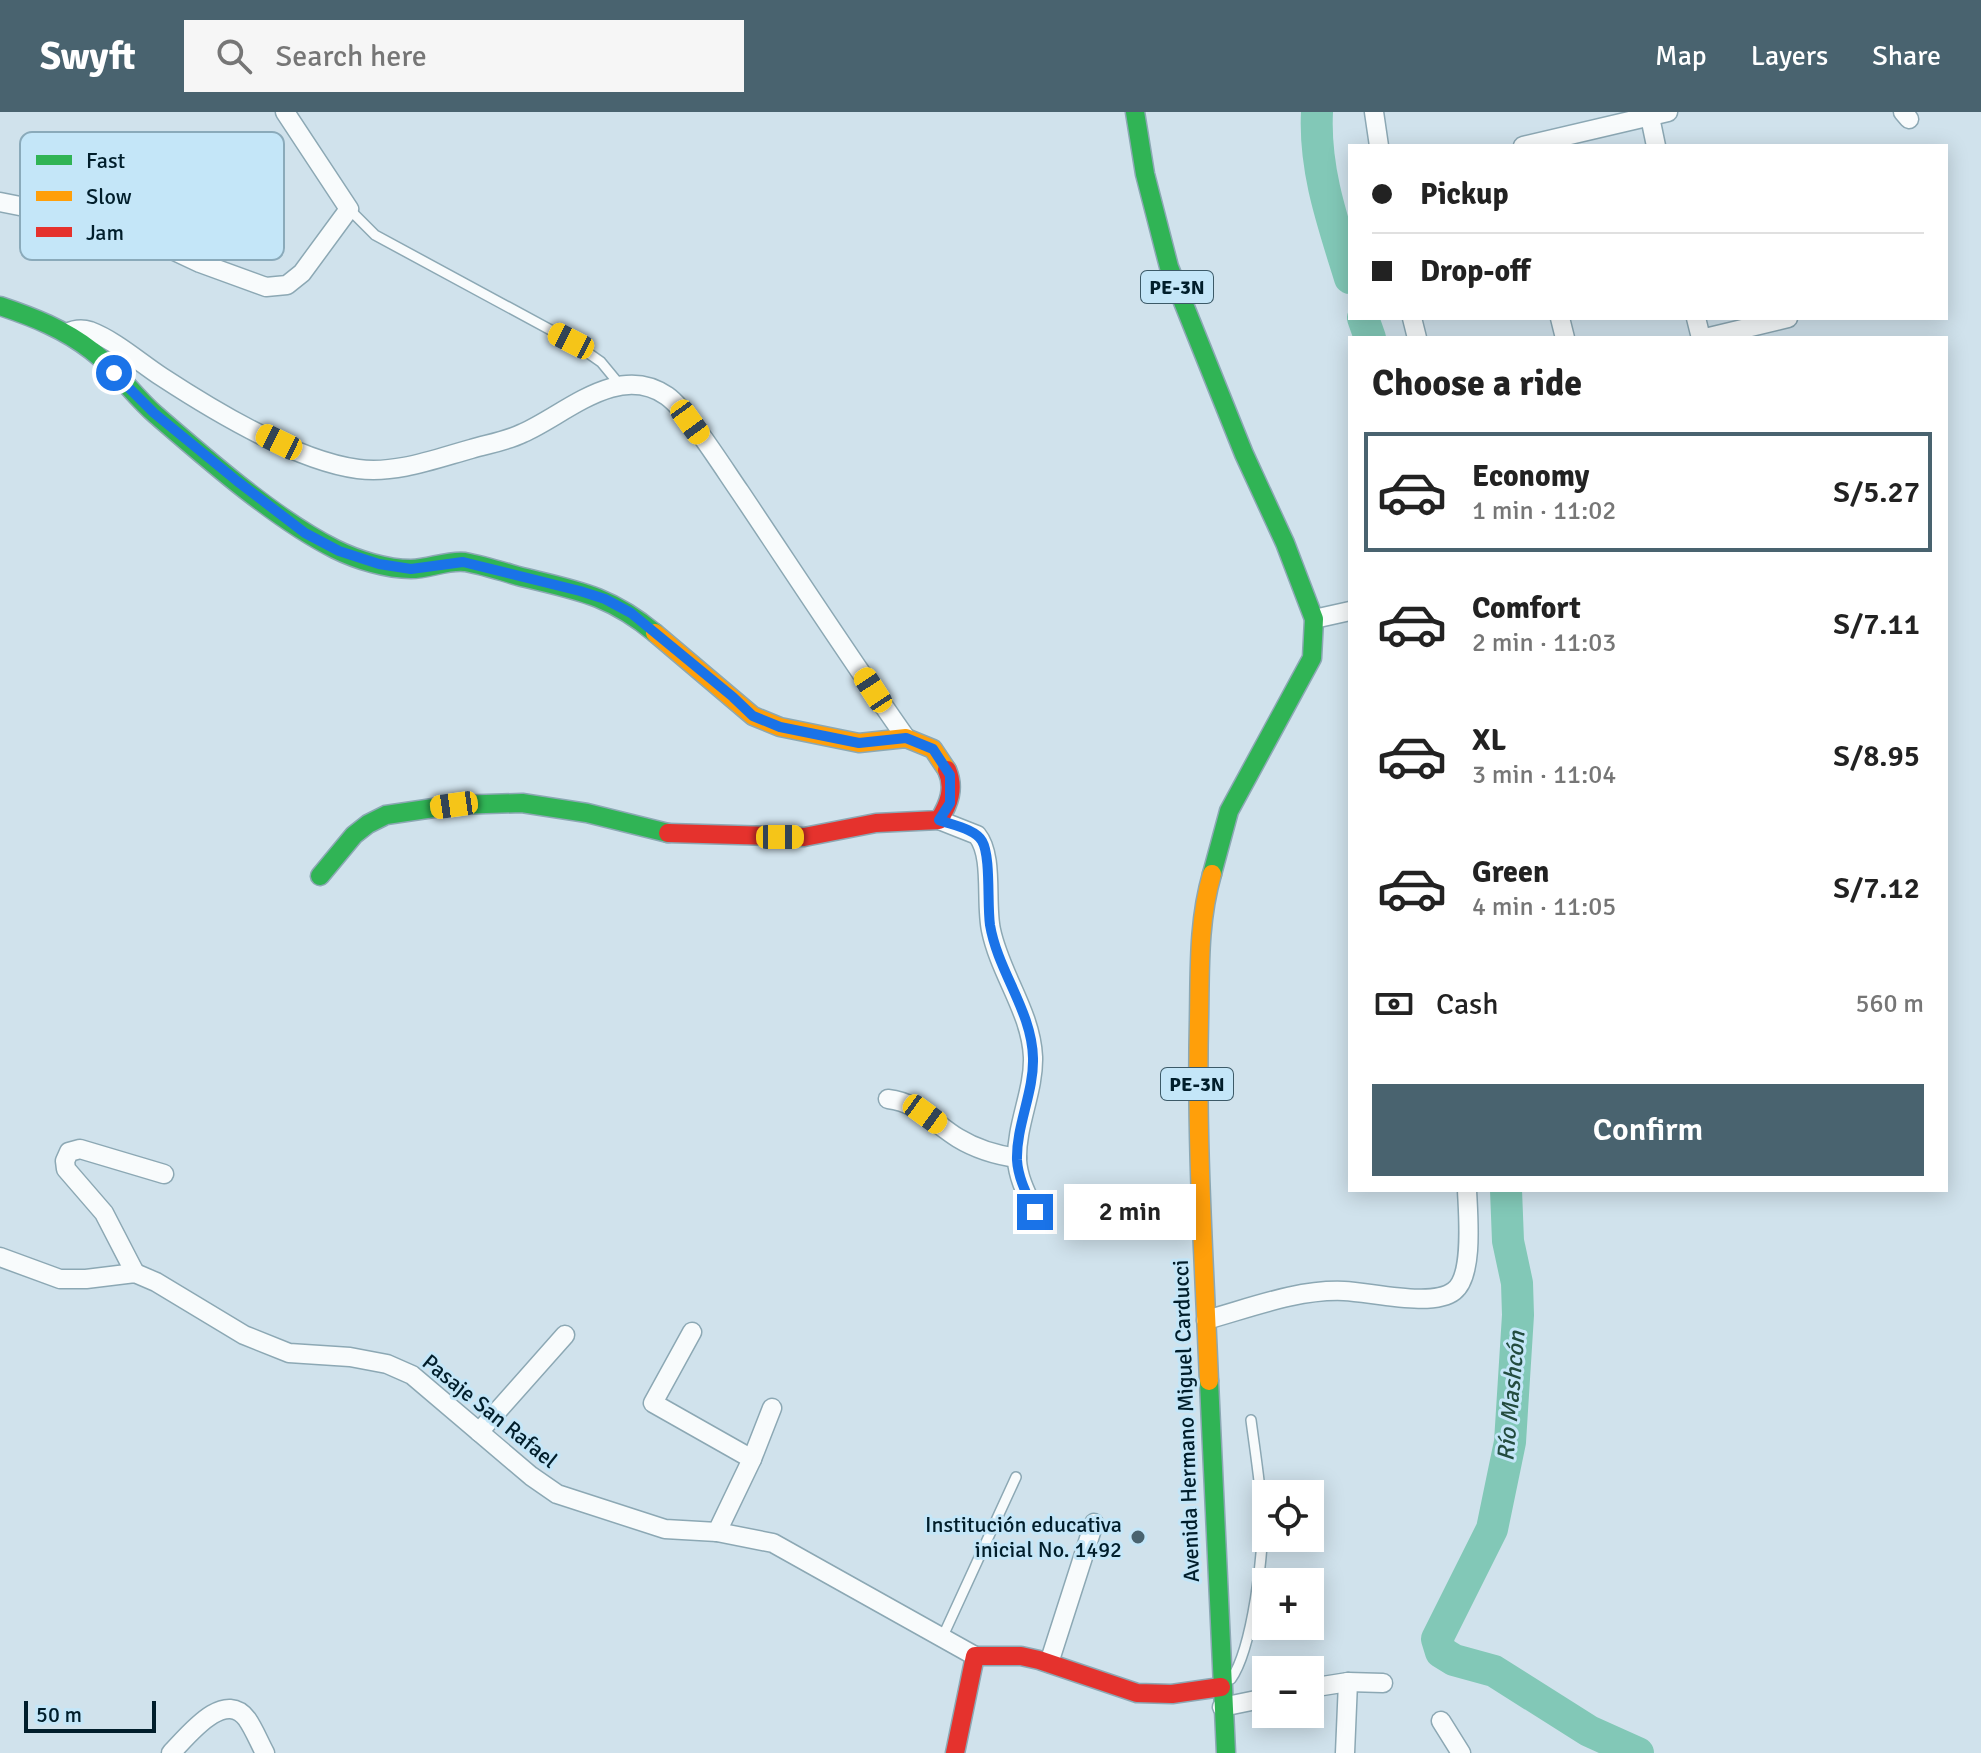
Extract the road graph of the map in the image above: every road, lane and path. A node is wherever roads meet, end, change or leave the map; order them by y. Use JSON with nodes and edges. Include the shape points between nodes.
{"nodes":[{"id":1,"x":285,"y":112,"type":"edge"},
{"id":2,"x":1135,"y":112,"type":"edge"},
{"id":3,"x":1374,"y":112,"type":"edge"},
{"id":4,"x":1668,"y":112,"type":"edge"},
{"id":5,"x":1650,"y":117,"type":"junction"},
{"id":6,"x":1379,"y":144,"type":"edge"},
{"id":7,"x":1533,"y":144,"type":"edge"},
{"id":8,"x":1656,"y":144,"type":"edge"},
{"id":9,"x":0,"y":202,"type":"edge"},
{"id":10,"x":20,"y":206,"type":"edge"},
{"id":11,"x":349,"y":209,"type":"junction"},
{"id":12,"x":194,"y":260,"type":"edge"},
{"id":13,"x":0,"y":306,"type":"edge"},
{"id":14,"x":1780,"y":320,"type":"edge"},
{"id":15,"x":67,"y":333,"type":"junction"},
{"id":16,"x":1712,"y":336,"type":"edge"},
{"id":17,"x":620,"y":385,"type":"junction"},
{"id":18,"x":1348,"y":611,"type":"edge"},
{"id":19,"x":1314,"y":619,"type":"junction"},
{"id":20,"x":906,"y":738,"type":"junction"},
{"id":21,"x":939,"y":820,"type":"junction"},
{"id":22,"x":320,"y":876,"type":"dead end"},
{"id":23,"x":888,"y":1099,"type":"dead end"},
{"id":24,"x":1017,"y":1158,"type":"junction"},
{"id":25,"x":164,"y":1174,"type":"dead end"},
{"id":26,"x":1467,"y":1192,"type":"edge"},
{"id":27,"x":1035,"y":1212,"type":"dead end"},
{"id":28,"x":0,"y":1257,"type":"edge"},
{"id":29,"x":135,"y":1273,"type":"junction"},
{"id":30,"x":1206,"y":1320,"type":"junction"},
{"id":31,"x":692,"y":1332,"type":"dead end"},
{"id":32,"x":565,"y":1335,"type":"dead end"},
{"id":33,"x":772,"y":1408,"type":"dead end"},
{"id":34,"x":1251,"y":1420,"type":"dead end"},
{"id":35,"x":479,"y":1432,"type":"junction"},
{"id":36,"x":752,"y":1459,"type":"junction"},
{"id":37,"x":1016,"y":1477,"type":"dead end"},
{"id":38,"x":1094,"y":1523,"type":"dead end"},
{"id":39,"x":717,"y":1532,"type":"junction"},
{"id":40,"x":943,"y":1636,"type":"junction"},
{"id":41,"x":975,"y":1656,"type":"junction"},
{"id":42,"x":1049,"y":1663,"type":"junction"},
{"id":43,"x":1348,"y":1682,"type":"junction"},
{"id":44,"x":1383,"y":1683,"type":"dead end"},
{"id":45,"x":1324,"y":1686,"type":"edge"},
{"id":46,"x":1221,"y":1687,"type":"junction"},
{"id":47,"x":1252,"y":1701,"type":"edge"},
{"id":48,"x":1222,"y":1707,"type":"junction"},
{"id":49,"x":1441,"y":1721,"type":"dead end"},
{"id":50,"x":171,"y":1753,"type":"edge"},
{"id":51,"x":265,"y":1753,"type":"edge"},
{"id":52,"x":955,"y":1753,"type":"edge"},
{"id":53,"x":1226,"y":1753,"type":"edge"},
{"id":54,"x":1345,"y":1753,"type":"edge"},
{"id":55,"x":1461,"y":1753,"type":"edge"}],
"edges":[{"from":1,"to":11,"type":"street"},
{"from":2,"to":19,"type":"main road","name":"Avenida Hermano Miguel Carducci","number":"PE-3N","via":[[1169,267]]},
{"from":3,"to":6,"type":"street"},
{"from":4,"to":5,"type":"street"},
{"from":5,"to":7,"type":"street"},
{"from":5,"to":8,"type":"street"},
{"from":9,"to":10,"type":"street"},
{"from":11,"to":12,"type":"street","via":[[302,273],[287,285],[266,287]]},
{"from":11,"to":17,"type":"lane","via":[[375,235],[571,341],[601,362]]},
{"from":13,"to":15,"type":"main road"},
{"from":14,"to":16,"type":"street"},
{"from":15,"to":17,"type":"street","via":[[79,329],[102,337],[264,435],[313,457],[361,469],[440,459],[523,434]]},
{"from":15,"to":20,"type":"main road","via":[[237,481],[305,533],[339,551],[411,569],[463,562],[605,599],[631,613],[753,716],[859,743]]},
{"from":17,"to":20,"type":"street","via":[[655,389],[675,402]]},
{"from":18,"to":19,"type":"street"},
{"from":19,"to":30,"type":"main road","name":"Avenida Hermano Miguel Carducci","number":"PE-3N","via":[[1312,658],[1229,811],[1205,898],[1197,1095]]},
{"from":20,"to":21,"type":"main road","via":[[933,749],[950,775],[950,803]]},
{"from":21,"to":22,"type":"main road","via":[[876,823],[804,837],[674,835],[522,803],[454,805],[386,815],[368,824]]},
{"from":21,"to":24,"type":"street","via":[[983,842],[994,942],[1024,1014],[1032,1071]]},
{"from":23,"to":24,"type":"street","via":[[910,1103],[983,1150]]},
{"from":24,"to":27,"type":"street"},
{"from":25,"to":29,"type":"street","via":[[80,1149],[69,1152],[65,1161],[104,1213]]},
{"from":26,"to":30,"type":"street","via":[[1464,1279],[1453,1292],[1432,1299],[1314,1291]]},
{"from":28,"to":29,"type":"street","via":[[60,1279]]},
{"from":29,"to":35,"type":"street","name":"Pasaje San Rafael","via":[[244,1335],[289,1353],[350,1357],[412,1375]]},
{"from":30,"to":46,"type":"main road","name":"Avenida Hermano Miguel Carducci","number":"PE-3N"},
{"from":31,"to":36,"type":"street","via":[[653,1403]]},
{"from":32,"to":35,"type":"street"},
{"from":33,"to":36,"type":"street"},
{"from":34,"to":46,"type":"lane","via":[[1263,1515],[1259,1562],[1239,1668]]},
{"from":35,"to":39,"type":"street","name":"Pasaje San Rafael","via":[[557,1494],[665,1529]]},
{"from":36,"to":39,"type":"street"},
{"from":37,"to":40,"type":"lane"},
{"from":38,"to":42,"type":"street"},
{"from":39,"to":40,"type":"street","name":"Pasaje San Rafael","via":[[773,1543]]},
{"from":40,"to":41,"type":"street","name":"Pasaje San Rafael"},
{"from":41,"to":42,"type":"main road","via":[[1021,1656]]},
{"from":41,"to":52,"type":"main road"},
{"from":42,"to":46,"type":"main road","via":[[1137,1693]]},
{"from":43,"to":44,"type":"street"},
{"from":43,"to":45,"type":"street"},
{"from":43,"to":54,"type":"street"},
{"from":46,"to":48,"type":"main road","name":"Avenida Hermano Miguel Carducci","number":"PE-3N"},
{"from":47,"to":48,"type":"street"},
{"from":48,"to":53,"type":"main road","name":"Avenida Hermano Miguel Carducci","number":"PE-3N"},
{"from":49,"to":55,"type":"street"},
{"from":50,"to":51,"type":"street","via":[[209,1715],[224,1710],[246,1717]]}]}
